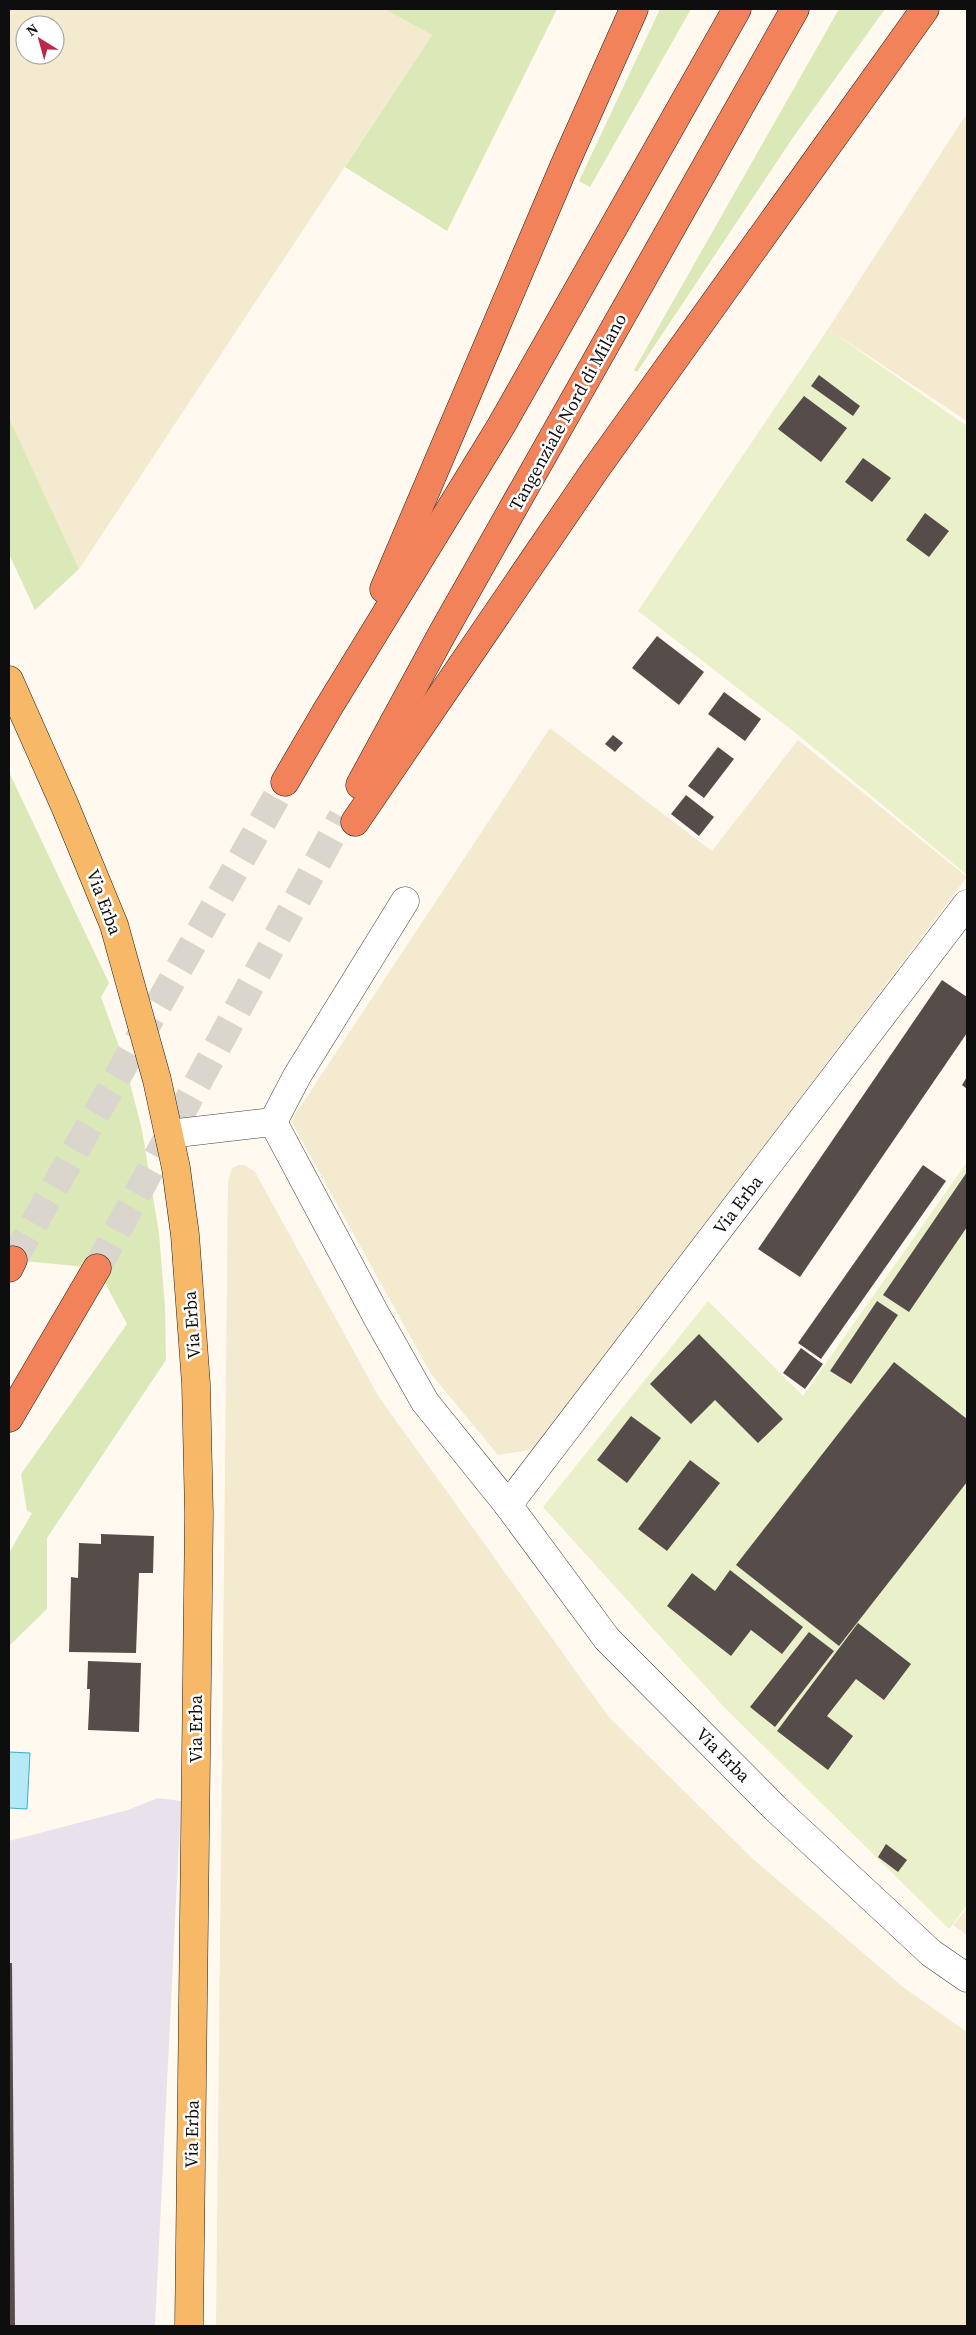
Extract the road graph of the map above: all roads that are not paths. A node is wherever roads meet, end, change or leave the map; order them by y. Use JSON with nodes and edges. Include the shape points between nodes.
{"nodes":[{"id":1,"x":634,"y":9,"type":"edge"},
{"id":2,"x":737,"y":9,"type":"edge"},
{"id":3,"x":795,"y":9,"type":"edge"},
{"id":4,"x":925,"y":9,"type":"edge"},
{"id":5,"x":9,"y":680,"type":"edge"},
{"id":6,"x":327,"y":710,"type":"junction"},
{"id":7,"x":285,"y":782,"type":"tunnel mouth"},
{"id":8,"x":405,"y":901,"type":"dead end"},
{"id":9,"x":967,"y":904,"type":"edge"},
{"id":10,"x":273,"y":1122,"type":"junction"},
{"id":11,"x":169,"y":1134,"type":"junction"},
{"id":12,"x":97,"y":1268,"type":"tunnel mouth"},
{"id":13,"x":9,"y":1418,"type":"edge"},
{"id":14,"x":508,"y":1505,"type":"junction"},
{"id":15,"x":967,"y":1978,"type":"edge"},
{"id":16,"x":189,"y":2326,"type":"edge"}],
"edges":[{"from":1,"to":6,"type":"highway","via":[[565,164],[407,540]]},
{"from":2,"to":6,"type":"highway","via":[[501,426]]},
{"from":3,"to":4,"type":"highway","name":"Tangenziale Nord di Milano","via":[[348,819]]},
{"from":5,"to":11,"type":"main road","name":"Via Erba","via":[[114,925],[148,1042]]},
{"from":6,"to":7,"type":"highway"},
{"from":8,"to":10,"type":"lane","via":[[297,1076]]},
{"from":9,"to":14,"type":"lane","name":"Via Erba"},
{"from":10,"to":11,"type":"lane"},
{"from":10,"to":14,"type":"lane","name":"Via Erba","via":[[425,1402]]},
{"from":11,"to":16,"type":"main road","name":"Via Erba","via":[[188,1260],[198,1458]]},
{"from":12,"to":13,"type":"highway"},
{"from":14,"to":15,"type":"lane","name":"Via Erba","via":[[607,1639],[775,1808],[931,1953]]}]}
